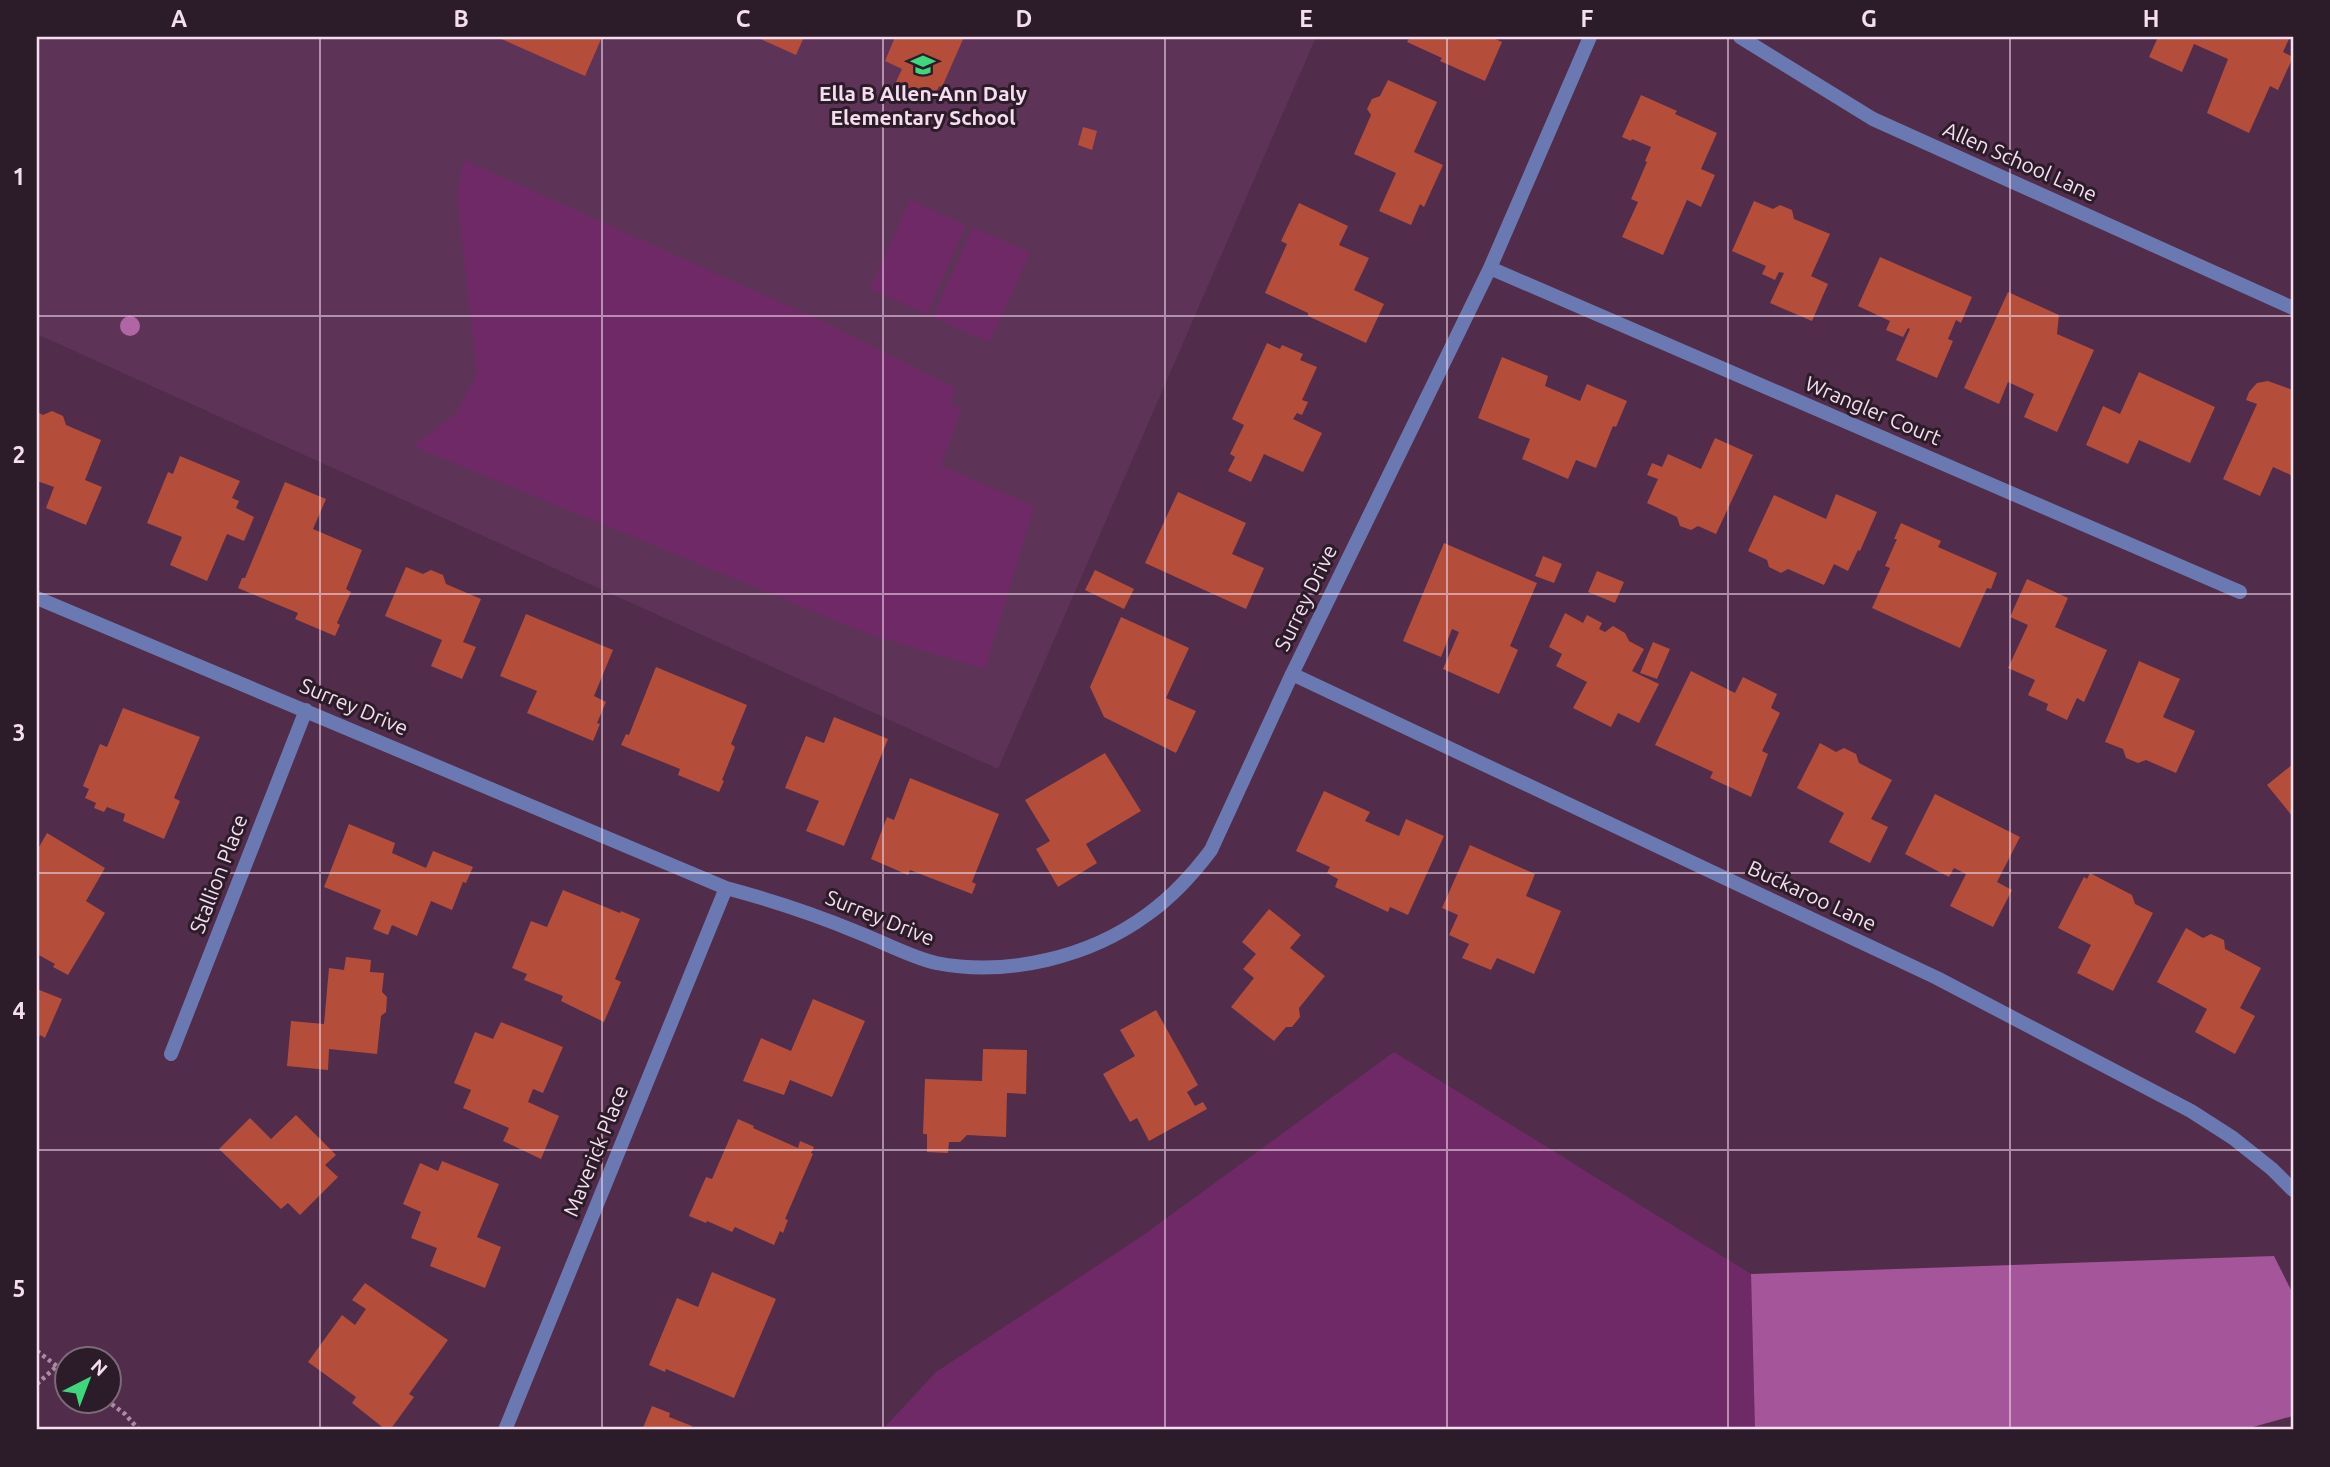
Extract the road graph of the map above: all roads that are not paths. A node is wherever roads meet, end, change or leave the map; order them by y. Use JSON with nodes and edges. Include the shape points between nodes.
{"nodes":[{"id":1,"x":1590,"y":37,"type":"edge"},
{"id":2,"x":1740,"y":37,"type":"edge"},
{"id":3,"x":1490,"y":268,"type":"junction"},
{"id":4,"x":2293,"y":308,"type":"edge"},
{"id":5,"x":2240,"y":592,"type":"dead end"},
{"id":6,"x":37,"y":598,"type":"edge"},
{"id":7,"x":1292,"y":674,"type":"junction"},
{"id":8,"x":306,"y":710,"type":"junction"},
{"id":9,"x":726,"y":888,"type":"junction"},
{"id":10,"x":171,"y":1054,"type":"dead end"},
{"id":11,"x":2293,"y":1190,"type":"edge"},
{"id":12,"x":505,"y":1430,"type":"edge"}],
"edges":[{"from":1,"to":3,"type":"street","name":"Surrey Drive"},
{"from":2,"to":4,"type":"street","name":"Allen School Lane","via":[[1872,120]]},
{"from":3,"to":5,"type":"street","name":"Wrangler Court"},
{"from":3,"to":7,"type":"street","name":"Surrey Drive"},
{"from":6,"to":8,"type":"street","name":"Surrey Drive"},
{"from":7,"to":9,"type":"street","name":"Surrey Drive","via":[[1211,850],[1171,896],[1093,945],[1031,963],[967,967],[934,962],[791,906]]},
{"from":7,"to":11,"type":"street","name":"Buckaroo Lane","via":[[1961,990],[2191,1111],[2272,1168]]},
{"from":8,"to":9,"type":"street","name":"Surrey Drive"},
{"from":8,"to":10,"type":"street","name":"Stallion Place"},
{"from":9,"to":12,"type":"street","name":"Maverick Place"}]}
